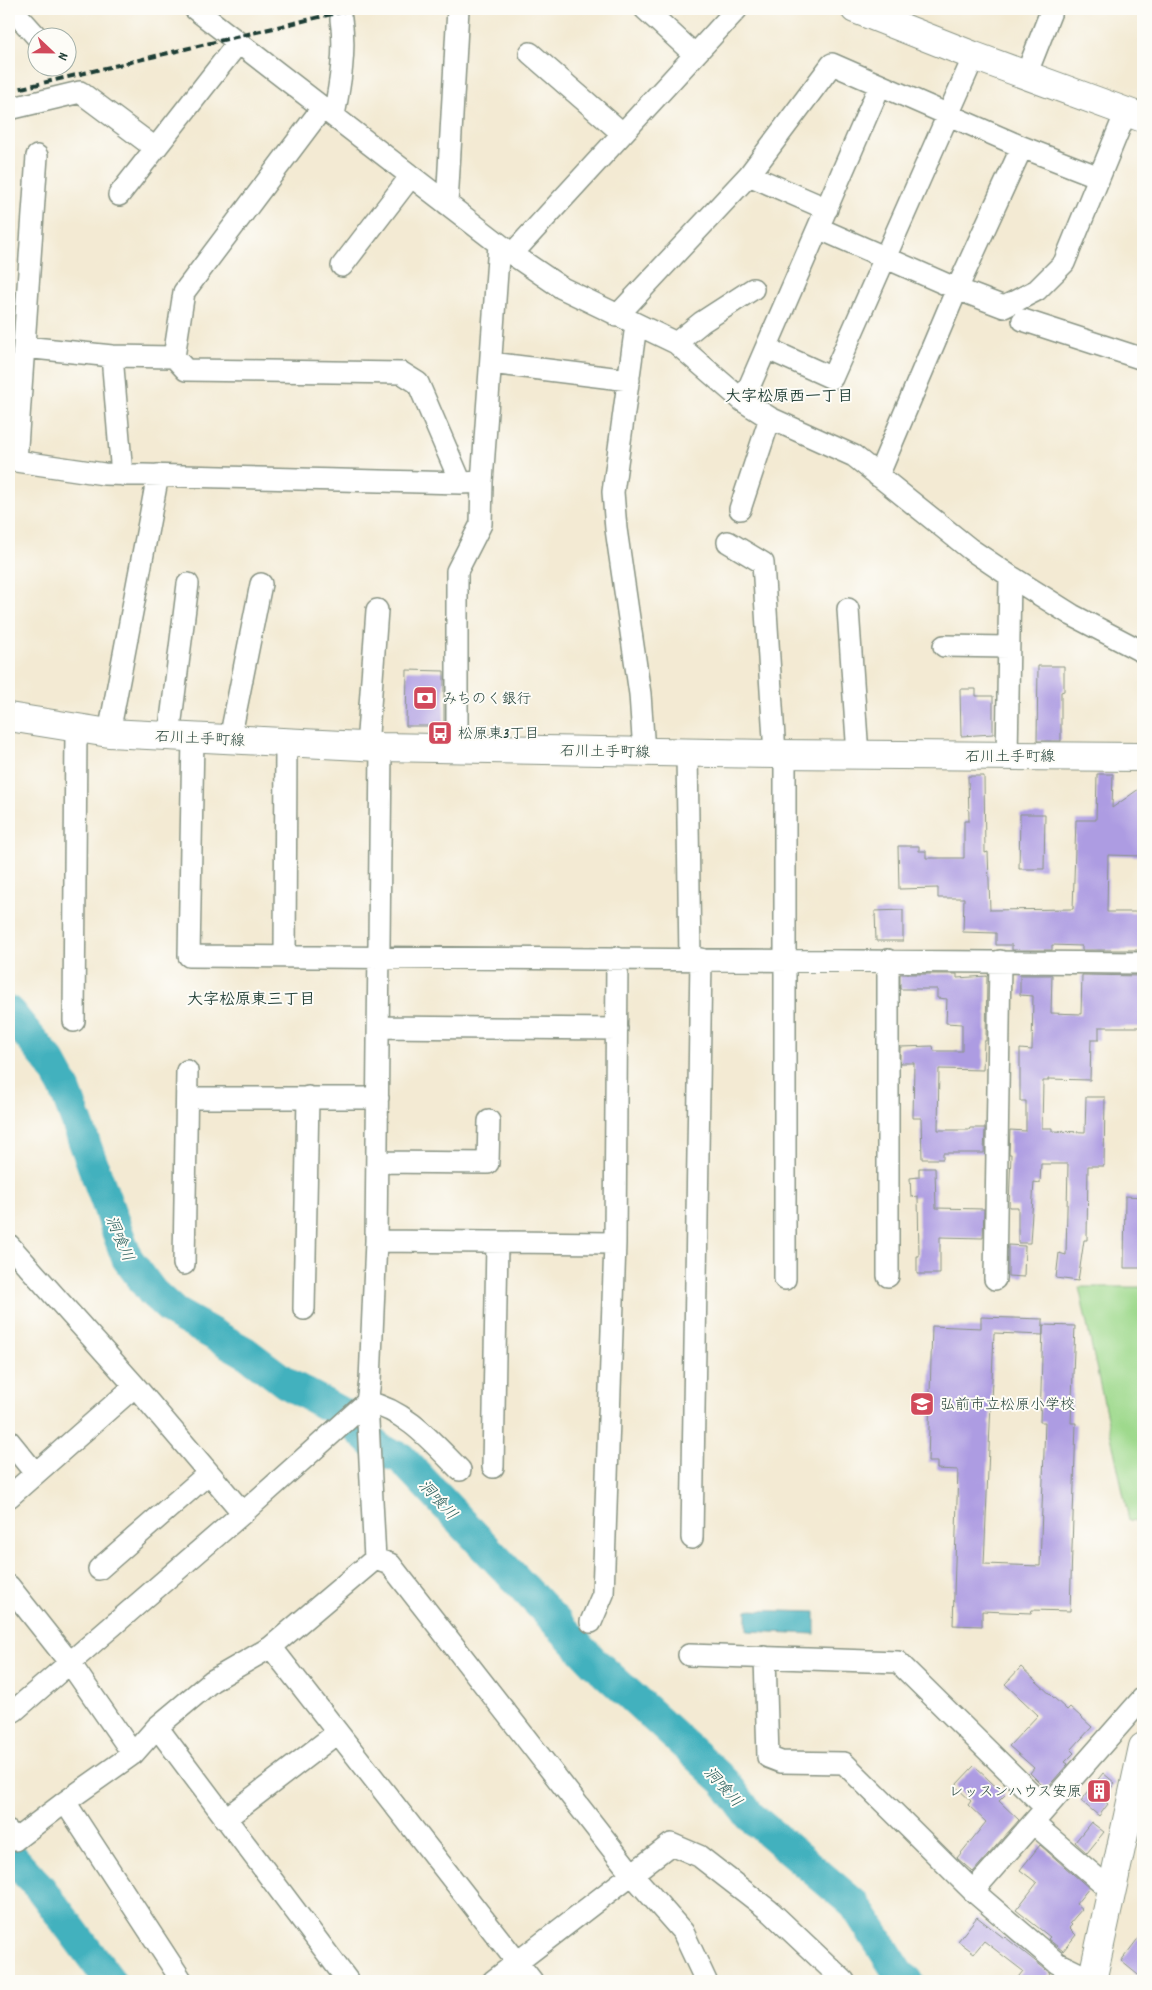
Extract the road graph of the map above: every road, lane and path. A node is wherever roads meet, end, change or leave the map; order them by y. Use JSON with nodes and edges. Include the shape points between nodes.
{"nodes":[{"id":1,"x":12,"y":9,"type":"edge"},
{"id":2,"x":458,"y":9,"type":"edge"},
{"id":3,"x":645,"y":9,"type":"edge"},
{"id":4,"x":737,"y":9,"type":"edge"},
{"id":5,"x":855,"y":9,"type":"edge"},
{"id":6,"x":1052,"y":9,"type":"edge"},
{"id":7,"x":200,"y":10,"type":"edge"},
{"id":8,"x":341,"y":19,"type":"dead end"},
{"id":9,"x":29,"y":28,"type":"edge"},
{"id":10,"x":238,"y":43,"type":"junction"},
{"id":11,"x":530,"y":53,"type":"dead end"},
{"id":12,"x":695,"y":55,"type":"junction"},
{"id":13,"x":974,"y":56,"type":"junction"},
{"id":14,"x":1026,"y":75,"type":"junction"},
{"id":15,"x":880,"y":84,"type":"junction"},
{"id":16,"x":9,"y":109,"type":"edge"},
{"id":17,"x":329,"y":111,"type":"junction"},
{"id":18,"x":949,"y":114,"type":"junction"},
{"id":19,"x":1134,"y":115,"type":"edge"},
{"id":20,"x":622,"y":133,"type":"junction"},
{"id":21,"x":1022,"y":146,"type":"junction"},
{"id":22,"x":155,"y":148,"type":"junction"},
{"id":23,"x":37,"y":156,"type":"dead end"},
{"id":24,"x":411,"y":176,"type":"junction"},
{"id":25,"x":749,"y":176,"type":"junction"},
{"id":26,"x":1099,"y":177,"type":"junction"},
{"id":27,"x":119,"y":194,"type":"dead end"},
{"id":28,"x":447,"y":204,"type":"junction"},
{"id":29,"x":822,"y":219,"type":"junction"},
{"id":30,"x":505,"y":249,"type":"junction"},
{"id":31,"x":884,"y":258,"type":"junction"},
{"id":32,"x":342,"y":266,"type":"dead end"},
{"id":33,"x":753,"y":289,"type":"dead end"},
{"id":34,"x":957,"y":289,"type":"junction"},
{"id":35,"x":627,"y":320,"type":"junction"},
{"id":36,"x":1023,"y":320,"type":"dead end"},
{"id":37,"x":676,"y":343,"type":"junction"},
{"id":38,"x":24,"y":347,"type":"junction"},
{"id":39,"x":766,"y":348,"type":"junction"},
{"id":40,"x":112,"y":356,"type":"junction"},
{"id":41,"x":174,"y":357,"type":"junction"},
{"id":42,"x":1143,"y":359,"type":"edge"},
{"id":43,"x":491,"y":363,"type":"junction"},
{"id":44,"x":629,"y":380,"type":"junction"},
{"id":45,"x":743,"y":401,"type":"junction"},
{"id":46,"x":770,"y":418,"type":"junction"},
{"id":47,"x":122,"y":474,"type":"junction"},
{"id":48,"x":158,"y":475,"type":"junction"},
{"id":49,"x":878,"y":476,"type":"junction"},
{"id":50,"x":472,"y":483,"type":"junction"},
{"id":51,"x":740,"y":509,"type":"dead end"},
{"id":52,"x":728,"y":542,"type":"dead end"},
{"id":53,"x":1010,"y":576,"type":"junction"},
{"id":54,"x":188,"y":584,"type":"dead end"},
{"id":55,"x":261,"y":584,"type":"dead end"},
{"id":56,"x":848,"y":609,"type":"dead end"},
{"id":57,"x":377,"y":610,"type":"dead end"},
{"id":58,"x":944,"y":646,"type":"dead end"},
{"id":59,"x":1008,"y":647,"type":"junction"},
{"id":60,"x":1143,"y":652,"type":"edge"},
{"id":61,"x":9,"y":717,"type":"edge"},
{"id":62,"x":76,"y":728,"type":"junction"},
{"id":63,"x":109,"y":733,"type":"junction"},
{"id":64,"x":181,"y":737,"type":"junction"},
{"id":65,"x":230,"y":739,"type":"junction"},
{"id":66,"x":286,"y":742,"type":"junction"},
{"id":67,"x":374,"y":747,"type":"junction"},
{"id":68,"x":457,"y":749,"type":"junction"},
{"id":69,"x":644,"y":752,"type":"junction"},
{"id":70,"x":687,"y":753,"type":"junction"},
{"id":71,"x":780,"y":754,"type":"junction"},
{"id":72,"x":858,"y":755,"type":"junction"},
{"id":73,"x":1007,"y":756,"type":"junction"},
{"id":74,"x":1143,"y":757,"type":"edge"},
{"id":75,"x":285,"y":956,"type":"junction"},
{"id":76,"x":378,"y":957,"type":"junction"},
{"id":77,"x":617,"y":958,"type":"junction"},
{"id":78,"x":696,"y":959,"type":"junction"},
{"id":79,"x":786,"y":959,"type":"junction"},
{"id":80,"x":888,"y":960,"type":"junction"},
{"id":81,"x":1000,"y":961,"type":"junction"},
{"id":82,"x":1143,"y":963,"type":"edge"},
{"id":83,"x":74,"y":1022,"type":"dead end"},
{"id":84,"x":379,"y":1027,"type":"junction"},
{"id":85,"x":617,"y":1029,"type":"junction"},
{"id":86,"x":187,"y":1071,"type":"dead end"},
{"id":87,"x":308,"y":1097,"type":"junction"},
{"id":88,"x":187,"y":1098,"type":"junction"},
{"id":89,"x":378,"y":1098,"type":"junction"},
{"id":90,"x":489,"y":1121,"type":"dead end"},
{"id":91,"x":377,"y":1162,"type":"junction"},
{"id":92,"x":376,"y":1240,"type":"junction"},
{"id":93,"x":497,"y":1243,"type":"junction"},
{"id":94,"x":615,"y":1243,"type":"junction"},
{"id":95,"x":9,"y":1245,"type":"edge"},
{"id":96,"x":184,"y":1264,"type":"dead end"},
{"id":97,"x":888,"y":1276,"type":"dead end"},
{"id":98,"x":785,"y":1279,"type":"dead end"},
{"id":99,"x":995,"y":1279,"type":"dead end"},
{"id":100,"x":304,"y":1309,"type":"dead end"},
{"id":101,"x":135,"y":1386,"type":"junction"},
{"id":102,"x":367,"y":1402,"type":"junction"},
{"id":103,"x":9,"y":1441,"type":"edge"},
{"id":104,"x":493,"y":1467,"type":"dead end"},
{"id":105,"x":460,"y":1470,"type":"dead end"},
{"id":106,"x":35,"y":1473,"type":"junction"},
{"id":107,"x":209,"y":1473,"type":"junction"},
{"id":108,"x":9,"y":1497,"type":"edge"},
{"id":109,"x":244,"y":1513,"type":"junction"},
{"id":110,"x":692,"y":1538,"type":"dead end"},
{"id":111,"x":375,"y":1559,"type":"junction"},
{"id":112,"x":99,"y":1569,"type":"dead end"},
{"id":113,"x":9,"y":1586,"type":"edge"},
{"id":114,"x":591,"y":1622,"type":"dead end"},
{"id":115,"x":271,"y":1647,"type":"junction"},
{"id":116,"x":690,"y":1655,"type":"dead end"},
{"id":117,"x":765,"y":1657,"type":"junction"},
{"id":118,"x":70,"y":1663,"type":"junction"},
{"id":119,"x":1143,"y":1698,"type":"edge"},
{"id":120,"x":14,"y":1711,"type":"dead end"},
{"id":121,"x":157,"y":1727,"type":"junction"},
{"id":122,"x":337,"y":1733,"type":"junction"},
{"id":123,"x":1143,"y":1747,"type":"edge"},
{"id":124,"x":133,"y":1754,"type":"junction"},
{"id":125,"x":65,"y":1802,"type":"junction"},
{"id":126,"x":1040,"y":1815,"type":"junction"},
{"id":127,"x":225,"y":1819,"type":"junction"},
{"id":128,"x":9,"y":1832,"type":"edge"},
{"id":129,"x":631,"y":1873,"type":"junction"},
{"id":130,"x":973,"y":1891,"type":"junction"},
{"id":131,"x":1112,"y":1891,"type":"junction"},
{"id":132,"x":518,"y":1963,"type":"junction"},
{"id":133,"x":182,"y":1981,"type":"edge"},
{"id":134,"x":348,"y":1981,"type":"edge"},
{"id":135,"x":493,"y":1981,"type":"edge"},
{"id":136,"x":532,"y":1981,"type":"edge"},
{"id":137,"x":706,"y":1981,"type":"edge"},
{"id":138,"x":844,"y":1981,"type":"edge"},
{"id":139,"x":1093,"y":1981,"type":"edge"}],
"edges":[{"from":1,"to":9,"type":"street"},
{"from":2,"to":28,"type":"street"},
{"from":3,"to":12,"type":"street"},
{"from":4,"to":12,"type":"street"},
{"from":5,"to":13,"type":"main road"},
{"from":6,"to":14,"type":"street"},
{"from":7,"to":10,"type":"street"},
{"from":8,"to":17,"type":"street","via":[[343,34],[338,94]]},
{"from":10,"to":17,"type":"street"},
{"from":10,"to":22,"type":"street"},
{"from":11,"to":20,"type":"street"},
{"from":12,"to":20,"type":"street"},
{"from":13,"to":14,"type":"main road"},
{"from":13,"to":18,"type":"street"},
{"from":14,"to":19,"type":"main road"},
{"from":15,"to":18,"type":"street"},
{"from":15,"to":25,"type":"street","via":[[832,64]]},
{"from":15,"to":29,"type":"street"},
{"from":16,"to":22,"type":"street","via":[[80,92]]},
{"from":17,"to":24,"type":"street"},
{"from":17,"to":41,"type":"street","via":[[184,292]]},
{"from":18,"to":21,"type":"street"},
{"from":18,"to":31,"type":"street"},
{"from":19,"to":26,"type":"street"},
{"from":20,"to":30,"type":"street"},
{"from":21,"to":26,"type":"street"},
{"from":21,"to":34,"type":"street"},
{"from":22,"to":27,"type":"street"},
{"from":23,"to":38,"type":"street"},
{"from":24,"to":28,"type":"street"},
{"from":24,"to":32,"type":"street"},
{"from":25,"to":29,"type":"street"},
{"from":25,"to":35,"type":"street"},
{"from":26,"to":34,"type":"street","via":[[1064,263],[1037,290],[1004,307]]},
{"from":28,"to":30,"type":"street"},
{"from":29,"to":31,"type":"street"},
{"from":29,"to":39,"type":"street"},
{"from":30,"to":35,"type":"street","via":[[562,288]]},
{"from":30,"to":43,"type":"street"},
{"from":31,"to":34,"type":"street"},
{"from":31,"to":39,"type":"street","via":[[832,378]]},
{"from":33,"to":37,"type":"street"},
{"from":34,"to":49,"type":"street"},
{"from":35,"to":37,"type":"street"},
{"from":35,"to":44,"type":"street"},
{"from":36,"to":42,"type":"street"},
{"from":37,"to":45,"type":"street"},
{"from":38,"to":40,"type":"street"},
{"from":38,"to":47,"type":"street","via":[[16,461]]},
{"from":39,"to":45,"type":"street"},
{"from":40,"to":41,"type":"street"},
{"from":40,"to":47,"type":"street"},
{"from":41,"to":50,"type":"street","via":[[186,370],[402,373],[418,383]]},
{"from":43,"to":44,"type":"street"},
{"from":43,"to":50,"type":"street"},
{"from":44,"to":69,"type":"street","via":[[613,492],[640,694]]},
{"from":45,"to":46,"type":"street"},
{"from":46,"to":49,"type":"street","via":[[854,456]]},
{"from":46,"to":51,"type":"street"},
{"from":47,"to":48,"type":"street"},
{"from":48,"to":50,"type":"street"},
{"from":48,"to":63,"type":"street"},
{"from":49,"to":53,"type":"street","via":[[970,549]]},
{"from":50,"to":68,"type":"street","via":[[481,524],[456,571]]},
{"from":52,"to":71,"type":"street","via":[[763,562]]},
{"from":53,"to":59,"type":"street"},
{"from":53,"to":60,"type":"street","via":[[1072,615]]},
{"from":54,"to":64,"type":"street"},
{"from":55,"to":65,"type":"street"},
{"from":56,"to":72,"type":"street"},
{"from":57,"to":67,"type":"street"},
{"from":58,"to":59,"type":"street"},
{"from":59,"to":73,"type":"street"},
{"from":61,"to":62,"type":"main road","name":"石川土手町線"},
{"from":62,"to":63,"type":"main road","name":"石川土手町線"},
{"from":62,"to":83,"type":"street"},
{"from":63,"to":64,"type":"main road","name":"石川土手町線"},
{"from":64,"to":65,"type":"main road","name":"石川土手町線"},
{"from":64,"to":75,"type":"street","via":[[189,956]]},
{"from":65,"to":66,"type":"main road","name":"石川土手町線"},
{"from":66,"to":67,"type":"main road","name":"石川土手町線"},
{"from":66,"to":75,"type":"street"},
{"from":67,"to":68,"type":"main road","name":"石川土手町線"},
{"from":67,"to":76,"type":"street"},
{"from":68,"to":69,"type":"main road","name":"石川土手町線"},
{"from":69,"to":70,"type":"main road","name":"石川土手町線"},
{"from":70,"to":71,"type":"main road","name":"石川土手町線"},
{"from":70,"to":78,"type":"street"},
{"from":71,"to":72,"type":"main road","name":"石川土手町線"},
{"from":71,"to":79,"type":"street"},
{"from":72,"to":73,"type":"main road","name":"石川土手町線"},
{"from":73,"to":74,"type":"main road","name":"石川土手町線"},
{"from":75,"to":76,"type":"street"},
{"from":76,"to":77,"type":"street"},
{"from":76,"to":84,"type":"street"},
{"from":77,"to":78,"type":"street"},
{"from":77,"to":85,"type":"street"},
{"from":78,"to":79,"type":"street"},
{"from":78,"to":110,"type":"street"},
{"from":79,"to":80,"type":"street"},
{"from":79,"to":98,"type":"street"},
{"from":80,"to":81,"type":"street"},
{"from":80,"to":97,"type":"street"},
{"from":81,"to":82,"type":"street"},
{"from":81,"to":99,"type":"street"},
{"from":84,"to":85,"type":"street"},
{"from":84,"to":89,"type":"street"},
{"from":85,"to":94,"type":"street"},
{"from":86,"to":88,"type":"street"},
{"from":87,"to":88,"type":"street"},
{"from":87,"to":89,"type":"street"},
{"from":87,"to":100,"type":"street"},
{"from":88,"to":96,"type":"street"},
{"from":89,"to":91,"type":"street"},
{"from":90,"to":91,"type":"street","via":[[488,1163]]},
{"from":91,"to":92,"type":"street"},
{"from":92,"to":93,"type":"street"},
{"from":92,"to":102,"type":"street"},
{"from":93,"to":94,"type":"street"},
{"from":93,"to":104,"type":"street"},
{"from":94,"to":114,"type":"street","via":[[603,1594]]},
{"from":95,"to":101,"type":"street"},
{"from":101,"to":106,"type":"street"},
{"from":101,"to":107,"type":"street"},
{"from":102,"to":105,"type":"street","via":[[385,1406],[410,1421]]},
{"from":102,"to":109,"type":"street"},
{"from":102,"to":111,"type":"street"},
{"from":103,"to":106,"type":"street"},
{"from":106,"to":108,"type":"street"},
{"from":107,"to":109,"type":"street"},
{"from":107,"to":112,"type":"street"},
{"from":109,"to":118,"type":"street"},
{"from":111,"to":115,"type":"street"},
{"from":111,"to":129,"type":"street","via":[[390,1564]]},
{"from":113,"to":118,"type":"street"},
{"from":115,"to":121,"type":"street","via":[[212,1681]]},
{"from":115,"to":122,"type":"street"},
{"from":116,"to":117,"type":"street"},
{"from":117,"to":126,"type":"street","via":[[898,1662]]},
{"from":117,"to":130,"type":"street","via":[[768,1757],[781,1762],[844,1763]]},
{"from":118,"to":120,"type":"street"},
{"from":118,"to":124,"type":"street"},
{"from":119,"to":126,"type":"street"},
{"from":121,"to":124,"type":"street"},
{"from":121,"to":127,"type":"street"},
{"from":122,"to":127,"type":"street"},
{"from":122,"to":132,"type":"street"},
{"from":123,"to":131,"type":"main road"},
{"from":124,"to":125,"type":"street"},
{"from":125,"to":128,"type":"street","via":[[15,1840]]},
{"from":125,"to":133,"type":"street"},
{"from":126,"to":130,"type":"street"},
{"from":126,"to":131,"type":"street"},
{"from":127,"to":134,"type":"street"},
{"from":129,"to":132,"type":"street"},
{"from":129,"to":137,"type":"street","via":[[683,1932]]},
{"from":129,"to":138,"type":"street","via":[[671,1844],[699,1856],[771,1912]]},
{"from":130,"to":139,"type":"street","via":[[1057,1963]]},
{"from":131,"to":139,"type":"main road"},
{"from":132,"to":135,"type":"street"},
{"from":132,"to":136,"type":"street"}]}
